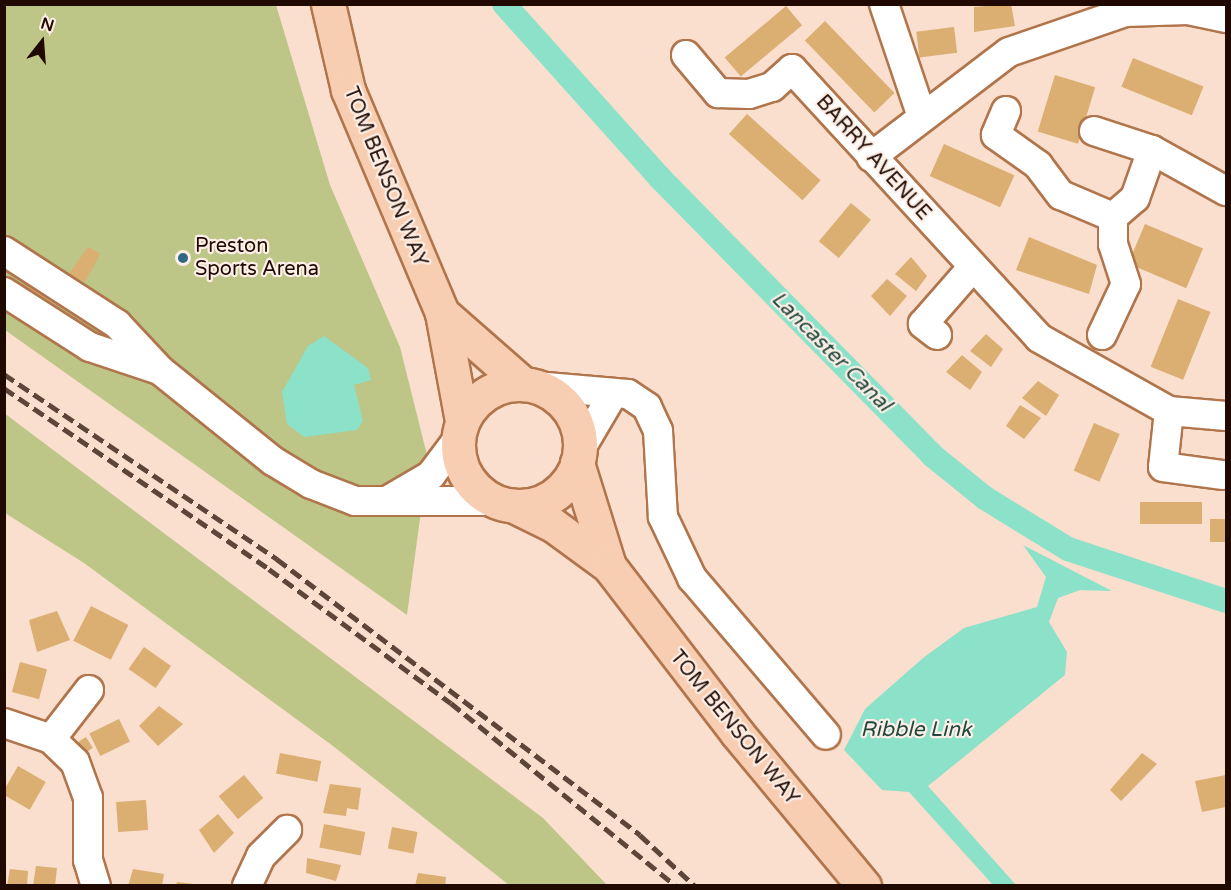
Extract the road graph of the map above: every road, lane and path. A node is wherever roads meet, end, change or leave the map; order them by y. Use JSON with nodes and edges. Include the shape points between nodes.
{"nodes":[{"id":1,"x":328,"y":4,"type":"edge"},
{"id":2,"x":884,"y":4,"type":"edge"},
{"id":3,"x":1220,"y":13,"type":"edge"},
{"id":4,"x":686,"y":55,"type":"dead end"},
{"id":5,"x":1006,"y":111,"type":"dead end"},
{"id":6,"x":922,"y":117,"type":"junction"},
{"id":7,"x":1094,"y":131,"type":"dead end"},
{"id":8,"x":1152,"y":150,"type":"junction"},
{"id":9,"x":871,"y":157,"type":"junction"},
{"id":10,"x":1227,"y":191,"type":"edge"},
{"id":11,"x":1113,"y":217,"type":"junction"},
{"id":12,"x":5,"y":254,"type":"edge"},
{"id":13,"x":972,"y":268,"type":"junction"},
{"id":14,"x":4,"y":292,"type":"edge"},
{"id":15,"x":442,"y":313,"type":"junction"},
{"id":16,"x":937,"y":335,"type":"dead end"},
{"id":17,"x":1102,"y":335,"type":"dead end"},
{"id":18,"x":161,"y":371,"type":"junction"},
{"id":19,"x":529,"y":385,"type":"junction"},
{"id":20,"x":613,"y":394,"type":"junction"},
{"id":21,"x":1169,"y":411,"type":"junction"},
{"id":22,"x":1227,"y":416,"type":"edge"},
{"id":23,"x":460,"y":430,"type":"junction"},
{"id":24,"x":579,"y":457,"type":"junction"},
{"id":25,"x":1222,"y":475,"type":"dead end"},
{"id":26,"x":386,"y":501,"type":"junction"},
{"id":27,"x":504,"y":504,"type":"junction"},
{"id":28,"x":609,"y":566,"type":"junction"},
{"id":29,"x":89,"y":690,"type":"dead end"},
{"id":30,"x":4,"y":723,"type":"edge"},
{"id":31,"x":826,"y":735,"type":"dead end"},
{"id":32,"x":51,"y":739,"type":"junction"},
{"id":33,"x":287,"y":830,"type":"dead end"},
{"id":34,"x":96,"y":885,"type":"edge"},
{"id":35,"x":247,"y":885,"type":"edge"},
{"id":36,"x":864,"y":885,"type":"edge"}],
"edges":[{"from":1,"to":15,"type":"main road","name":"TOM BENSON WAY","via":[[352,99]]},
{"from":2,"to":6,"type":"street"},
{"from":3,"to":6,"type":"street","via":[[1125,12],[1065,30],[1009,52]]},
{"from":4,"to":9,"type":"street","name":"BARRY AVENUE","via":[[718,93],[749,94],[772,87],[792,69]]},
{"from":5,"to":11,"type":"street","via":[[996,135],[1038,165],[1061,195]]},
{"from":6,"to":9,"type":"street"},
{"from":7,"to":8,"type":"street"},
{"from":8,"to":10,"type":"street","via":[[1218,191]]},
{"from":8,"to":11,"type":"street","via":[[1135,198]]},
{"from":9,"to":13,"type":"street","name":"BARRY AVENUE"},
{"from":11,"to":17,"type":"street","via":[[1113,244],[1126,284]]},
{"from":12,"to":18,"type":"street","via":[[117,324]]},
{"from":13,"to":16,"type":"street","via":[[923,324]]},
{"from":13,"to":21,"type":"street","name":"BARRY AVENUE","via":[[1039,338]]},
{"from":14,"to":18,"type":"street","via":[[90,347]]},
{"from":15,"to":19,"type":"main road","name":"TOM BENSON WAY"},
{"from":15,"to":23,"type":"main road","name":"TOM BENSON WAY"},
{"from":18,"to":26,"type":"street","via":[[273,461],[325,490],[355,501]]},
{"from":19,"to":20,"type":"street"},
{"from":19,"to":23,"type":"main road","via":[[487,393]]},
{"from":19,"to":24,"type":"main road","via":[[569,410]]},
{"from":20,"to":24,"type":"street"},
{"from":20,"to":31,"type":"street","via":[[638,399],[658,432],[663,517],[692,578]]},
{"from":21,"to":22,"type":"street","name":"BARRY AVENUE","via":[[1194,417]]},
{"from":21,"to":25,"type":"street","via":[[1163,467]]},
{"from":23,"to":26,"type":"street","via":[[431,475]]},
{"from":23,"to":27,"type":"main road","via":[[466,477]]},
{"from":24,"to":27,"type":"main road","via":[[553,496]]},
{"from":24,"to":28,"type":"main road","name":"TOM BENSON WAY"},
{"from":26,"to":27,"type":"street"},
{"from":27,"to":28,"type":"main road","name":"TOM BENSON WAY","via":[[560,529]]},
{"from":28,"to":36,"type":"main road","name":"TOM BENSON WAY","via":[[736,733]]},
{"from":29,"to":32,"type":"street"},
{"from":30,"to":32,"type":"street"},
{"from":32,"to":34,"type":"street","via":[[75,762],[88,798],[88,860]]},
{"from":33,"to":35,"type":"street","via":[[261,856]]}]}
